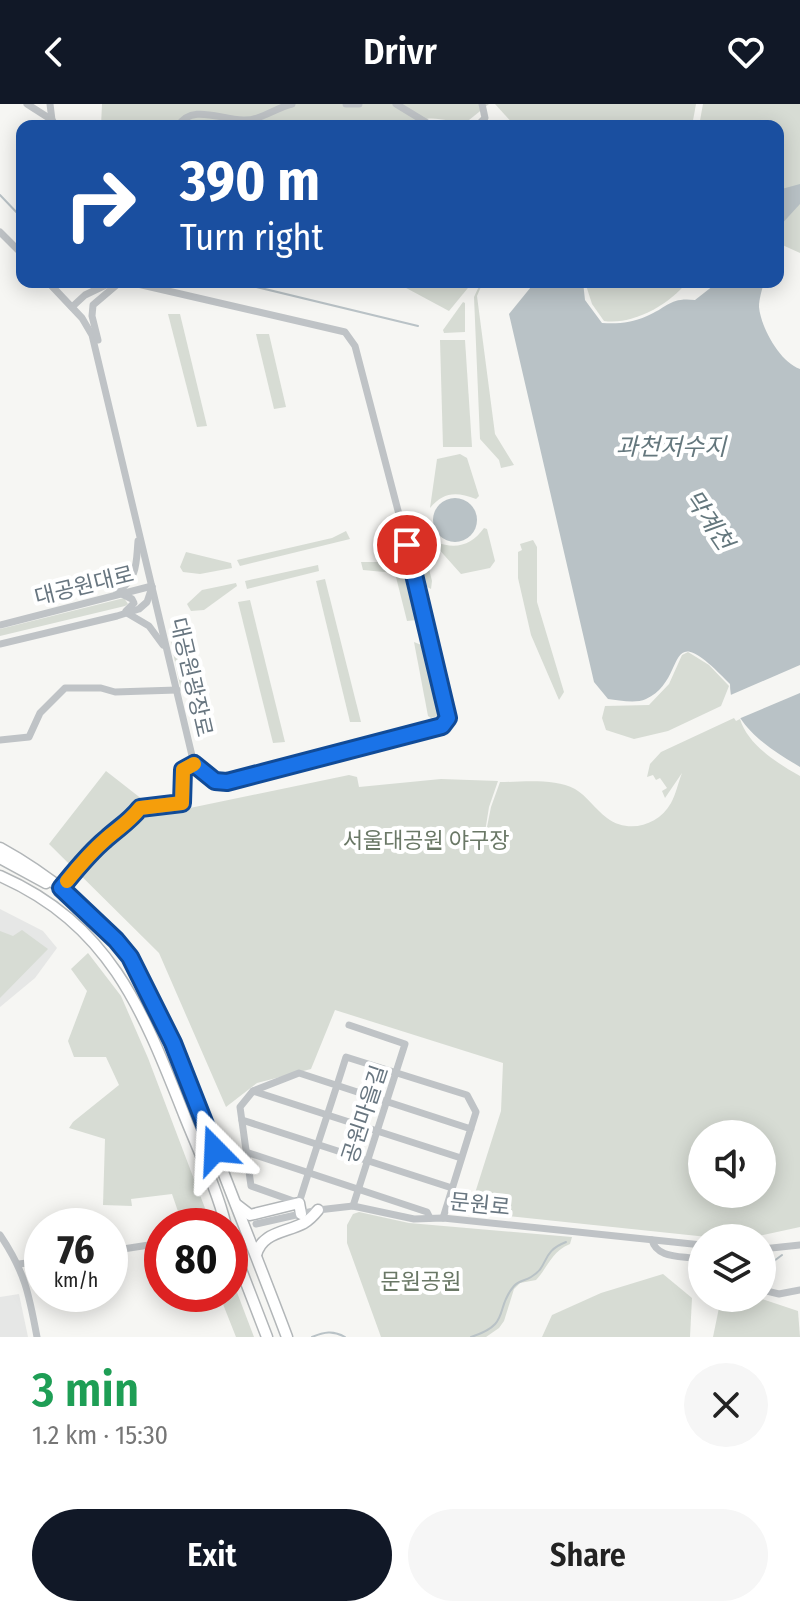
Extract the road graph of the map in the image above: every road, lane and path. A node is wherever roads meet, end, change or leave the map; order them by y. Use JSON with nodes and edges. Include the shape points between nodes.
{"nodes":[{"id":1,"x":27,"y":104,"type":"edge"},
{"id":2,"x":292,"y":104,"type":"edge"},
{"id":3,"x":346,"y":104,"type":"edge"},
{"id":4,"x":359,"y":104,"type":"edge"},
{"id":5,"x":396,"y":104,"type":"edge"},
{"id":6,"x":50,"y":120,"type":"edge"},
{"id":7,"x":180,"y":120,"type":"edge"},
{"id":8,"x":244,"y":120,"type":"edge"},
{"id":9,"x":244,"y":120,"type":"edge"},
{"id":10,"x":422,"y":120,"type":"edge"},
{"id":11,"x":0,"y":232,"type":"edge"},
{"id":12,"x":16,"y":248,"type":"edge"},
{"id":13,"x":54,"y":288,"type":"edge"},
{"id":14,"x":100,"y":288,"type":"edge"},
{"id":15,"x":113,"y":288,"type":"edge"},
{"id":16,"x":155,"y":288,"type":"edge"},
{"id":17,"x":72,"y":307,"type":"junction"},
{"id":18,"x":97,"y":358,"type":"junction"},
{"id":19,"x":401,"y":522,"type":"tunnel mouth"},
{"id":20,"x":139,"y":535,"type":"junction"},
{"id":21,"x":407,"y":545,"type":"tunnel mouth"},
{"id":22,"x":152,"y":586,"type":"junction"},
{"id":23,"x":121,"y":593,"type":"junction"},
{"id":24,"x":103,"y":599,"type":"junction"},
{"id":25,"x":127,"y":613,"type":"junction"},
{"id":26,"x":117,"y":616,"type":"junction"},
{"id":27,"x":0,"y":625,"type":"edge"},
{"id":28,"x":0,"y":644,"type":"edge"},
{"id":29,"x":169,"y":658,"type":"junction"},
{"id":30,"x":177,"y":690,"type":"junction"},
{"id":31,"x":0,"y":740,"type":"edge"},
{"id":32,"x":194,"y":764,"type":"junction"},
{"id":33,"x":0,"y":848,"type":"edge"},
{"id":34,"x":0,"y":858,"type":"edge"},
{"id":35,"x":0,"y":869,"type":"edge"},
{"id":36,"x":0,"y":876,"type":"edge"},
{"id":37,"x":60,"y":887,"type":"junction"},
{"id":38,"x":49,"y":902,"type":"junction"},
{"id":39,"x":349,"y":1025,"type":"dead end"},
{"id":40,"x":396,"y":1073,"type":"junction"},
{"id":41,"x":337,"y":1086,"type":"junction"},
{"id":42,"x":253,"y":1091,"type":"junction"},
{"id":43,"x":386,"y":1102,"type":"junction"},
{"id":44,"x":327,"y":1114,"type":"junction"},
{"id":45,"x":242,"y":1120,"type":"junction"},
{"id":46,"x":471,"y":1129,"type":"junction"},
{"id":47,"x":377,"y":1131,"type":"junction"},
{"id":48,"x":318,"y":1144,"type":"junction"},
{"id":49,"x":246,"y":1152,"type":"junction"},
{"id":50,"x":461,"y":1158,"type":"junction"},
{"id":51,"x":368,"y":1161,"type":"junction"},
{"id":52,"x":308,"y":1173,"type":"junction"},
{"id":53,"x":452,"y":1188,"type":"junction"},
{"id":54,"x":358,"y":1189,"type":"junction"},
{"id":55,"x":235,"y":1204,"type":"junction"},
{"id":56,"x":353,"y":1206,"type":"junction"},
{"id":57,"x":219,"y":1208,"type":"edge"},
{"id":58,"x":300,"y":1208,"type":"junction"},
{"id":59,"x":318,"y":1210,"type":"junction"},
{"id":60,"x":430,"y":1218,"type":"junction"},
{"id":61,"x":443,"y":1218,"type":"junction"},
{"id":62,"x":256,"y":1224,"type":"tunnel mouth"},
{"id":63,"x":0,"y":1235,"type":"edge"},
{"id":64,"x":652,"y":1240,"type":"junction"},
{"id":65,"x":688,"y":1244,"type":"edge"},
{"id":66,"x":800,"y":1245,"type":"edge"},
{"id":67,"x":776,"y":1248,"type":"edge"},
{"id":68,"x":256,"y":1257,"type":"junction"},
{"id":69,"x":688,"y":1258,"type":"edge"},
{"id":70,"x":24,"y":1263,"type":"edge"},
{"id":71,"x":19,"y":1264,"type":"junction"},
{"id":72,"x":248,"y":1288,"type":"edge"},
{"id":73,"x":800,"y":1290,"type":"edge"},
{"id":74,"x":776,"y":1293,"type":"edge"},
{"id":75,"x":37,"y":1337,"type":"edge"},
{"id":76,"x":267,"y":1337,"type":"edge"},
{"id":77,"x":287,"y":1337,"type":"edge"}],
"edges":[{"from":1,"to":6,"type":"street"},
{"from":2,"to":9,"type":"street"},
{"from":3,"to":4,"type":"street"},
{"from":5,"to":10,"type":"street"},
{"from":7,"to":8,"type":"street","via":[[189,109],[211,109]]},
{"from":11,"to":12,"type":"street"},
{"from":13,"to":17,"type":"street","name":"대공원광장로"},
{"from":14,"to":17,"type":"street"},
{"from":15,"to":18,"type":"street","via":[[91,310],[100,348]]},
{"from":16,"to":19,"type":"street","via":[[345,332],[355,346]]},
{"from":17,"to":18,"type":"street","name":"대공원광장로","via":[[92,335]]},
{"from":18,"to":20,"type":"street","name":"대공원광장로"},
{"from":20,"to":22,"type":"street","name":"대공원광장로"},
{"from":20,"to":24,"type":"street","via":[[131,581]]},
{"from":21,"to":32,"type":"street","name":"대공원광장로","via":[[445,702],[448,718],[442,726],[227,782],[215,781]]},
{"from":22,"to":23,"type":"street","name":"대공원대로"},
{"from":22,"to":25,"type":"street","name":"대공원대로","via":[[147,602]]},
{"from":22,"to":29,"type":"street","name":"대공원광장로"},
{"from":23,"to":24,"type":"street","name":"대공원대로"},
{"from":23,"to":26,"type":"street","via":[[134,603]]},
{"from":24,"to":27,"type":"street","name":"대공원대로"},
{"from":25,"to":26,"type":"street","name":"대공원대로"},
{"from":25,"to":29,"type":"street","via":[[157,634]]},
{"from":26,"to":28,"type":"street","name":"대공원대로"},
{"from":29,"to":30,"type":"street","name":"대공원광장로"},
{"from":30,"to":31,"type":"street","via":[[65,688],[40,713],[29,737]]},
{"from":30,"to":32,"type":"street","name":"대공원광장로"},
{"from":32,"to":37,"type":"street","via":[[183,770],[182,803],[140,808]]},
{"from":33,"to":37,"type":"highway"},
{"from":34,"to":37,"type":"highway"},
{"from":35,"to":38,"type":"highway"},
{"from":36,"to":38,"type":"highway"},
{"from":37,"to":55,"type":"highway","via":[[130,957],[173,1043]]},
{"from":38,"to":57,"type":"highway","via":[[105,956],[141,1010]]},
{"from":39,"to":40,"type":"street","name":"공원마을길","via":[[405,1044]]},
{"from":40,"to":41,"type":"street","via":[[346,1057]]},
{"from":40,"to":43,"type":"street","name":"공원마을길"},
{"from":40,"to":46,"type":"street","via":[[467,1095],[476,1112]]},
{"from":41,"to":42,"type":"street","via":[[299,1073]]},
{"from":41,"to":43,"type":"street"},
{"from":41,"to":44,"type":"street"},
{"from":42,"to":44,"type":"street"},
{"from":42,"to":45,"type":"street","via":[[240,1107]]},
{"from":43,"to":46,"type":"street"},
{"from":43,"to":47,"type":"street","name":"공원마을길"},
{"from":44,"to":47,"type":"street"},
{"from":44,"to":48,"type":"street"},
{"from":45,"to":48,"type":"street"},
{"from":45,"to":49,"type":"street"},
{"from":46,"to":50,"type":"street"},
{"from":47,"to":50,"type":"street"},
{"from":47,"to":51,"type":"street","name":"공원마을길"},
{"from":48,"to":51,"type":"street"},
{"from":48,"to":52,"type":"street"},
{"from":49,"to":52,"type":"street"},
{"from":49,"to":58,"type":"street","via":[[251,1186]]},
{"from":50,"to":53,"type":"street"},
{"from":51,"to":53,"type":"street"},
{"from":51,"to":54,"type":"street","name":"공원마을길"},
{"from":52,"to":54,"type":"street"},
{"from":52,"to":58,"type":"street"},
{"from":53,"to":61,"type":"street"},
{"from":54,"to":56,"type":"street","name":"공원마을길"},
{"from":54,"to":60,"type":"street","via":[[427,1212]]},
{"from":55,"to":58,"type":"highway","via":[[250,1215]]},
{"from":55,"to":68,"type":"highway"},
{"from":56,"to":59,"type":"street","name":"문원로"},
{"from":56,"to":60,"type":"street","name":"문원로"},
{"from":58,"to":59,"type":"street","name":"문원로"},
{"from":58,"to":62,"type":"street","name":"문원로"},
{"from":59,"to":68,"type":"highway","via":[[306,1222],[267,1237]]},
{"from":60,"to":61,"type":"street","name":"문원로"},
{"from":61,"to":64,"type":"street","name":"문원로"},
{"from":63,"to":71,"type":"street"},
{"from":64,"to":65,"type":"street","name":"문원로"},
{"from":64,"to":69,"type":"street","via":[[661,1253]]},
{"from":66,"to":67,"type":"street"},
{"from":68,"to":77,"type":"highway"},
{"from":70,"to":71,"type":"street"},
{"from":71,"to":75,"type":"street"},
{"from":72,"to":76,"type":"highway"},
{"from":73,"to":74,"type":"street"}]}
